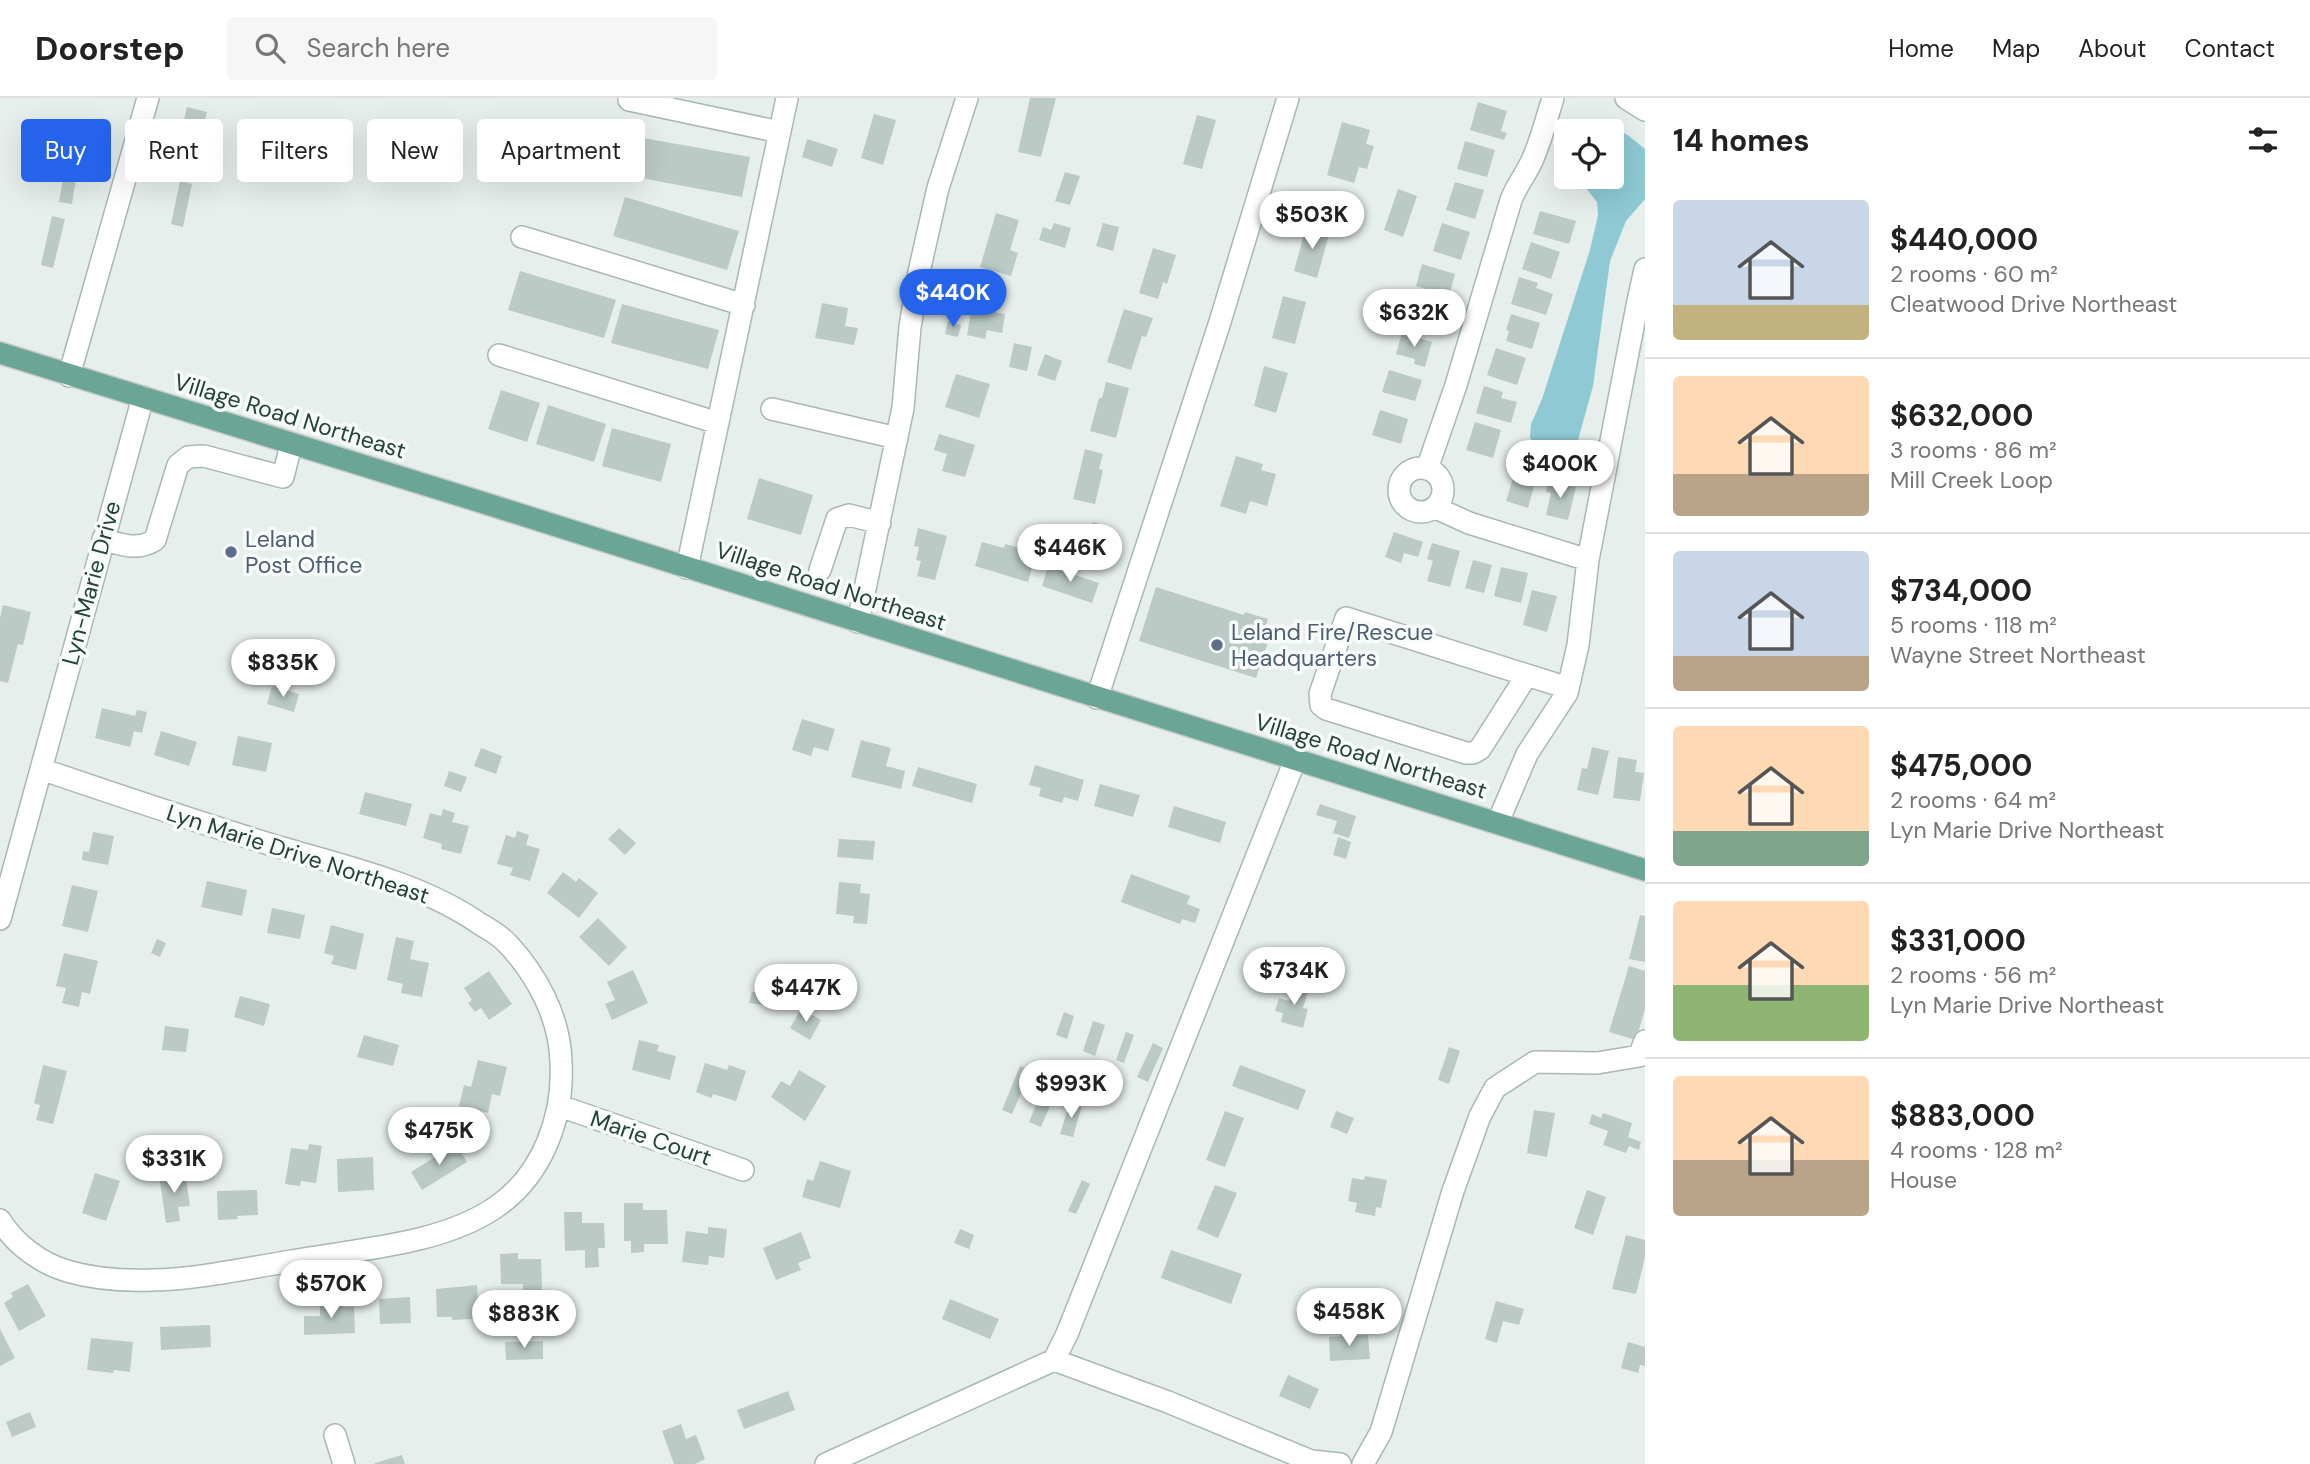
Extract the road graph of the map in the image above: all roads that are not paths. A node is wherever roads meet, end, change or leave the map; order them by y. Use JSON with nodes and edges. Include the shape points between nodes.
{"nodes":[{"id":1,"x":148,"y":98,"type":"edge"},
{"id":2,"x":630,"y":98,"type":"edge"},
{"id":3,"x":787,"y":98,"type":"edge"},
{"id":4,"x":967,"y":98,"type":"edge"},
{"id":5,"x":1288,"y":98,"type":"edge"},
{"id":6,"x":1553,"y":98,"type":"edge"},
{"id":7,"x":1626,"y":98,"type":"edge"},
{"id":8,"x":1645,"y":110,"type":"edge"},
{"id":9,"x":780,"y":132,"type":"junction"},
{"id":10,"x":522,"y":237,"type":"dead end"},
{"id":11,"x":1645,"y":269,"type":"edge"},
{"id":12,"x":744,"y":306,"type":"junction"},
{"id":13,"x":1641,"y":307,"type":"edge"},
{"id":14,"x":0,"y":353,"type":"edge"},
{"id":15,"x":499,"y":355,"type":"dead end"},
{"id":16,"x":69,"y":376,"type":"junction"},
{"id":17,"x":143,"y":397,"type":"junction"},
{"id":18,"x":772,"y":409,"type":"dead end"},
{"id":19,"x":718,"y":423,"type":"junction"},
{"id":20,"x":897,"y":438,"type":"junction"},
{"id":21,"x":291,"y":445,"type":"junction"},
{"id":22,"x":1427,"y":469,"type":"junction"},
{"id":23,"x":1436,"y":508,"type":"junction"},
{"id":24,"x":880,"y":523,"type":"junction"},
{"id":25,"x":103,"y":539,"type":"junction"},
{"id":26,"x":1588,"y":560,"type":"junction"},
{"id":27,"x":687,"y":568,"type":"junction"},
{"id":28,"x":820,"y":570,"type":"dead end"},
{"id":29,"x":858,"y":622,"type":"junction"},
{"id":30,"x":1527,"y":675,"type":"junction"},
{"id":31,"x":1569,"y":688,"type":"junction"},
{"id":32,"x":1097,"y":698,"type":"junction"},
{"id":33,"x":1295,"y":760,"type":"junction"},
{"id":34,"x":41,"y":769,"type":"junction"},
{"id":35,"x":1498,"y":822,"type":"junction"},
{"id":36,"x":1645,"y":870,"type":"edge"},
{"id":37,"x":0,"y":919,"type":"edge"},
{"id":38,"x":1645,"y":1041,"type":"edge"},
{"id":39,"x":560,"y":1106,"type":"junction"},
{"id":40,"x":743,"y":1170,"type":"dead end"},
{"id":41,"x":1,"y":1222,"type":"edge"},
{"id":42,"x":1054,"y":1360,"type":"junction"},
{"id":43,"x":335,"y":1435,"type":"dead end"},
{"id":44,"x":344,"y":1464,"type":"edge"},
{"id":45,"x":827,"y":1464,"type":"edge"},
{"id":46,"x":1340,"y":1464,"type":"edge"},
{"id":47,"x":1363,"y":1464,"type":"edge"}],
"edges":[{"from":1,"to":16,"type":"street"},
{"from":2,"to":9,"type":"street"},
{"from":3,"to":9,"type":"street"},
{"from":4,"to":20,"type":"street","via":[[938,188],[919,272]]},
{"from":5,"to":32,"type":"street"},
{"from":6,"to":22,"type":"street","via":[[1535,156],[1511,200]]},
{"from":7,"to":8,"type":"street"},
{"from":9,"to":12,"type":"street"},
{"from":10,"to":12,"type":"street"},
{"from":11,"to":13,"type":"street"},
{"from":12,"to":19,"type":"street"},
{"from":13,"to":26,"type":"street"},
{"from":14,"to":16,"type":"main road","name":"Village Road Northeast"},
{"from":15,"to":19,"type":"street"},
{"from":16,"to":17,"type":"main road","name":"Village Road Northeast"},
{"from":17,"to":21,"type":"main road","name":"Village Road Northeast"},
{"from":17,"to":25,"type":"street","name":"Lyn-Marie Drive"},
{"from":18,"to":20,"type":"street"},
{"from":19,"to":27,"type":"street"},
{"from":20,"to":24,"type":"street"},
{"from":21,"to":25,"type":"street","via":[[282,477],[204,456],[188,457],[178,466],[155,540],[144,547]]},
{"from":21,"to":27,"type":"main road","name":"Village Road Northeast"},
{"from":22,"to":23,"type":"street","via":[[1437,474],[1444,489]]},
{"from":22,"to":23,"type":"street","via":[[1405,475],[1400,497],[1411,510]]},
{"from":23,"to":26,"type":"street","via":[[1469,523]]},
{"from":24,"to":28,"type":"street","via":[[849,515],[837,519]]},
{"from":24,"to":29,"type":"street"},
{"from":25,"to":34,"type":"street","name":"Lyn-Marie Drive"},
{"from":26,"to":31,"type":"street"},
{"from":27,"to":29,"type":"main road","name":"Village Road Northeast"},
{"from":29,"to":32,"type":"main road","name":"Village Road Northeast"},
{"from":30,"to":30,"type":"street","via":[[1346,618],[1320,694],[1321,705],[1473,753]]},
{"from":30,"to":31,"type":"street"},
{"from":31,"to":35,"type":"street","via":[[1527,754]]},
{"from":32,"to":33,"type":"main road","name":"Village Road Northeast"},
{"from":33,"to":35,"type":"main road","name":"Village Road Northeast"},
{"from":33,"to":42,"type":"street"},
{"from":34,"to":37,"type":"street"},
{"from":34,"to":39,"type":"street","name":"Lyn Marie Drive Northeast","via":[[378,877],[449,904],[478,922],[506,942],[545,997],[561,1044]]},
{"from":35,"to":36,"type":"main road","name":"Village Road Northeast"},
{"from":38,"to":47,"type":"street","via":[[1639,1056],[1597,1063],[1535,1062],[1495,1088],[1452,1191],[1381,1432]]},
{"from":39,"to":40,"type":"street","name":"Marie Court"},
{"from":39,"to":41,"type":"street","name":"Lyn Marie Drive Northeast","via":[[529,1177],[472,1222],[429,1237],[221,1273],[111,1279],[66,1271],[32,1255]]},
{"from":42,"to":45,"type":"street"},
{"from":42,"to":46,"type":"street","via":[[1311,1461]]},
{"from":43,"to":44,"type":"street"}]}
